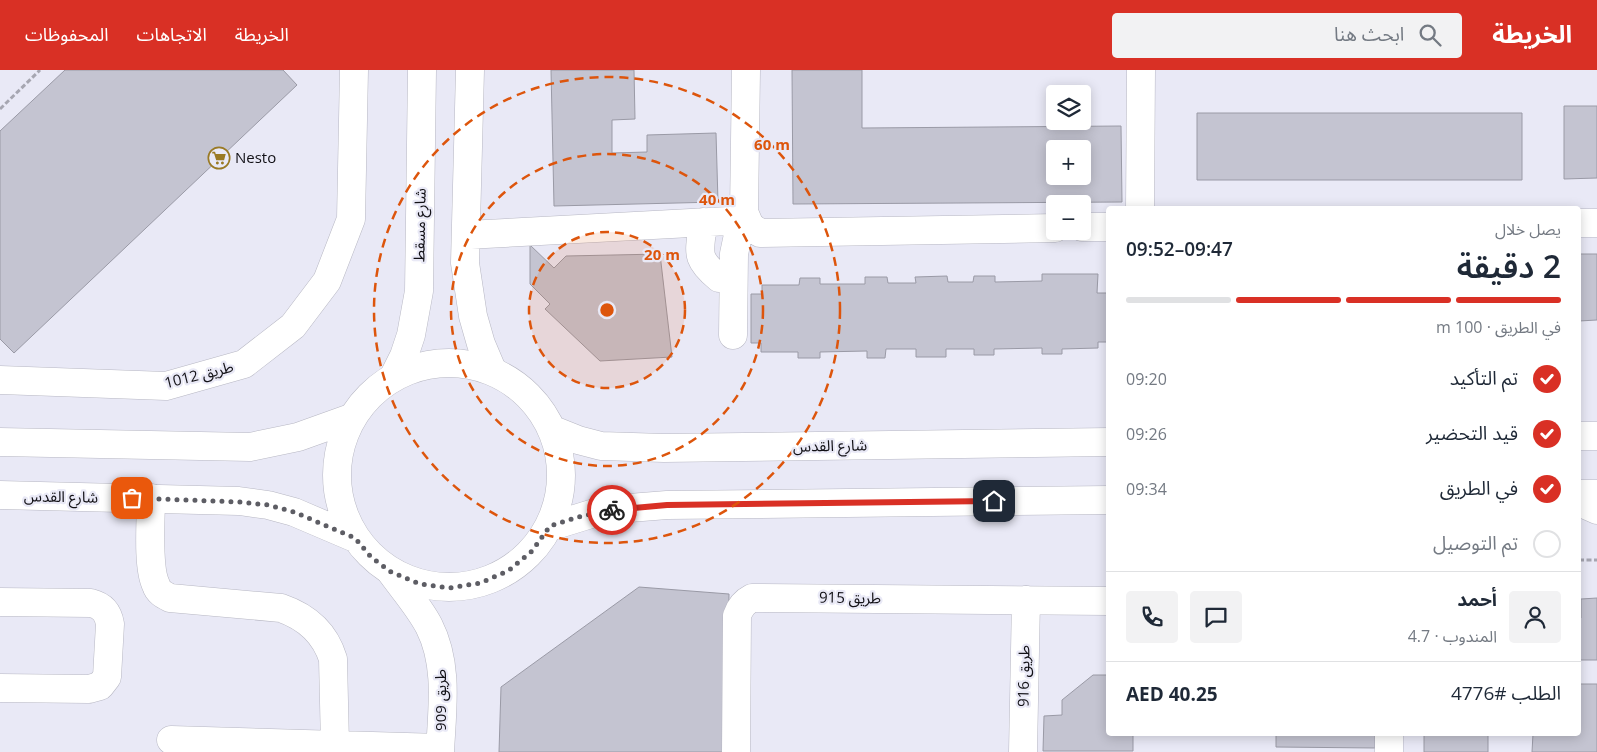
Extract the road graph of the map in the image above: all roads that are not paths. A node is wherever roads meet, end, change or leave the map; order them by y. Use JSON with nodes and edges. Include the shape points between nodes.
{"nodes":[{"id":1,"x":354,"y":70,"type":"edge"},
{"id":2,"x":422,"y":70,"type":"edge"},
{"id":3,"x":470,"y":70,"type":"edge"},
{"id":4,"x":746,"y":70,"type":"edge"},
{"id":5,"x":1141,"y":70,"type":"edge"},
{"id":6,"x":1140,"y":206,"type":"edge"},
{"id":7,"x":704,"y":222,"type":"junction"},
{"id":8,"x":1597,"y":222,"type":"edge"},
{"id":9,"x":1581,"y":223,"type":"edge"},
{"id":10,"x":742,"y":227,"type":"junction"},
{"id":11,"x":1091,"y":227,"type":"edge"},
{"id":12,"x":1106,"y":227,"type":"edge"},
{"id":13,"x":1046,"y":228,"type":"edge"},
{"id":14,"x":466,"y":236,"type":"junction"},
{"id":15,"x":719,"y":278,"type":"junction"},
{"id":16,"x":492,"y":370,"type":"junction"},
{"id":17,"x":394,"y":376,"type":"junction"},
{"id":18,"x":0,"y":380,"type":"edge"},
{"id":19,"x":351,"y":418,"type":"junction"},
{"id":20,"x":553,"y":430,"type":"junction"},
{"id":21,"x":1581,"y":436,"type":"edge"},
{"id":22,"x":1597,"y":436,"type":"edge"},
{"id":23,"x":0,"y":442,"type":"edge"},
{"id":24,"x":1106,"y":442,"type":"edge"},
{"id":25,"x":1581,"y":494,"type":"edge"},
{"id":26,"x":1597,"y":494,"type":"edge"},
{"id":27,"x":0,"y":495,"type":"edge"},
{"id":28,"x":151,"y":498,"type":"junction"},
{"id":29,"x":1106,"y":500,"type":"edge"},
{"id":30,"x":1581,"y":503,"type":"edge"},
{"id":31,"x":1597,"y":510,"type":"edge"},
{"id":32,"x":550,"y":526,"type":"junction"},
{"id":33,"x":355,"y":538,"type":"junction"},
{"id":34,"x":391,"y":572,"type":"junction"},
{"id":35,"x":1026,"y":600,"type":"junction"},
{"id":36,"x":1106,"y":601,"type":"edge"},
{"id":37,"x":0,"y":602,"type":"edge"},
{"id":38,"x":0,"y":688,"type":"edge"},
{"id":39,"x":1389,"y":736,"type":"edge"},
{"id":40,"x":171,"y":740,"type":"dead end"},
{"id":41,"x":335,"y":745,"type":"junction"},
{"id":42,"x":440,"y":750,"type":"edge"},
{"id":43,"x":736,"y":752,"type":"edge"},
{"id":44,"x":1023,"y":752,"type":"edge"},
{"id":45,"x":1389,"y":752,"type":"edge"}],
"edges":[{"from":1,"to":18,"type":"street","name":"طريق 1012","via":[[350,219],[327,281],[293,326],[244,364],[166,386]]},
{"from":2,"to":17,"type":"street","name":"شارع مسقط","via":[[419,291],[411,334]]},
{"from":3,"to":14,"type":"street"},
{"from":4,"to":10,"type":"street"},
{"from":5,"to":6,"type":"street"},
{"from":7,"to":10,"type":"street"},
{"from":7,"to":14,"type":"street"},
{"from":7,"to":15,"type":"street","via":[[700,257]]},
{"from":8,"to":9,"type":"street"},
{"from":10,"to":13,"type":"street","via":[[767,234]]},
{"from":10,"to":15,"type":"street","via":[[726,247]]},
{"from":10,"to":15,"type":"street","via":[[734,254],[726,335]]},
{"from":11,"to":12,"type":"street"},
{"from":14,"to":16,"type":"street","via":[[465,262],[471,307]]},
{"from":16,"to":17,"type":"street","via":[[467,363],[442,362],[418,366]]},
{"from":16,"to":20,"type":"street","via":[[529,394]]},
{"from":17,"to":19,"type":"street","via":[[377,388]]},
{"from":19,"to":23,"type":"street","via":[[298,437],[250,447]]},
{"from":19,"to":33,"type":"street","via":[[341,442],[336,483],[344,516]]},
{"from":20,"to":24,"type":"street","name":"شارع القدس","via":[[601,446],[664,448]]},
{"from":20,"to":32,"type":"street","via":[[562,463],[560,496]]},
{"from":21,"to":22,"type":"street"},
{"from":25,"to":26,"type":"street"},
{"from":27,"to":28,"type":"street","name":"شارع القدس"},
{"from":28,"to":33,"type":"street","name":"شارع القدس","via":[[268,505],[294,512]]},
{"from":28,"to":41,"type":"street","via":[[150,549],[154,579],[164,595],[281,608],[304,618],[322,636],[333,659]]},
{"from":29,"to":32,"type":"street","via":[[667,505],[604,510]]},
{"from":30,"to":31,"type":"street"},
{"from":32,"to":34,"type":"street","via":[[532,551],[508,571],[480,583],[450,588],[420,584]]},
{"from":33,"to":34,"type":"street","via":[[371,557]]},
{"from":34,"to":42,"type":"street","name":"طريق 909","via":[[423,616],[439,653],[443,680]]},
{"from":35,"to":36,"type":"street","name":"طريق 915"},
{"from":35,"to":43,"type":"street","name":"طريق 915","via":[[752,598],[745,602],[737,616]]},
{"from":35,"to":44,"type":"street","name":"طريق 916"},
{"from":37,"to":38,"type":"street","via":[[91,603],[105,610],[110,624],[107,677],[100,686],[89,689]]},
{"from":39,"to":45,"type":"street"},
{"from":40,"to":41,"type":"street"},
{"from":41,"to":42,"type":"street"}]}
